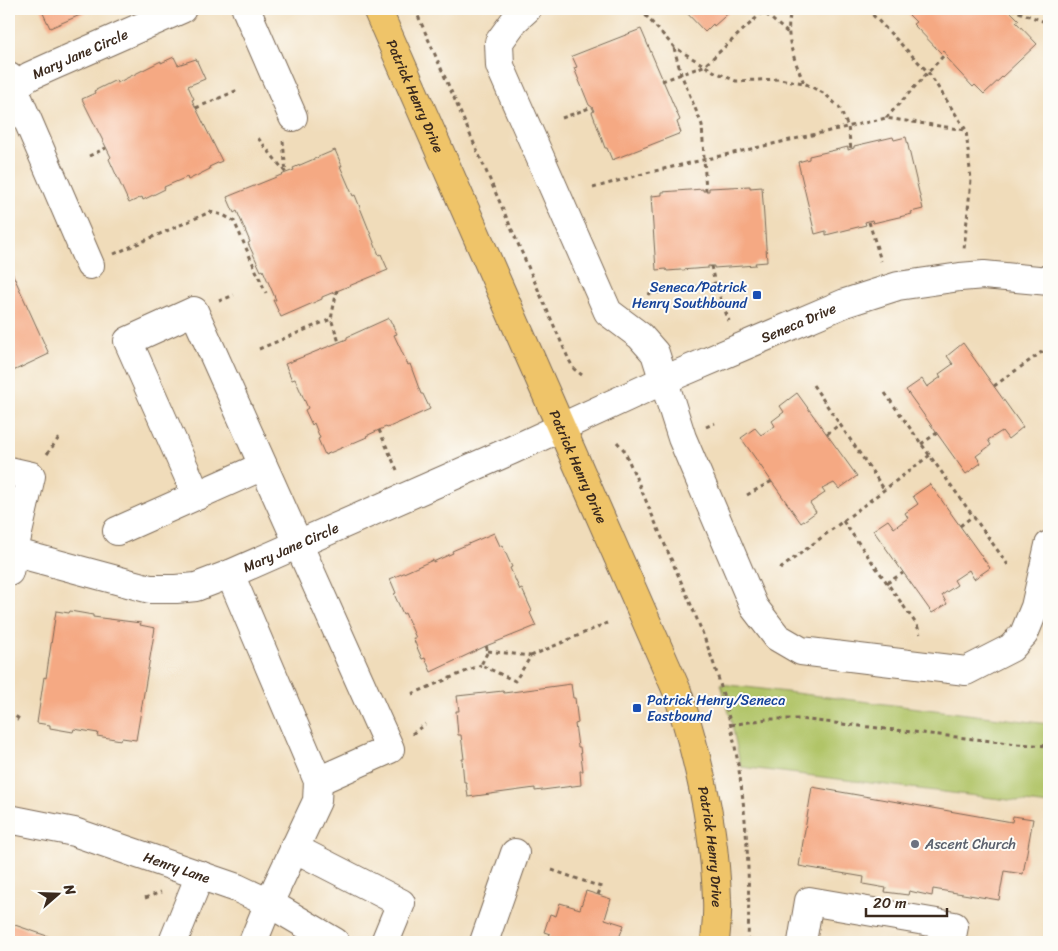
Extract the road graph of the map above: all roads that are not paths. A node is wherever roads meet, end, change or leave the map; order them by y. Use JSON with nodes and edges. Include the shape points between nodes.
{"nodes":[{"id":1,"x":182,"y":9,"type":"edge"},
{"id":2,"x":246,"y":9,"type":"edge"},
{"id":3,"x":377,"y":9,"type":"edge"},
{"id":4,"x":527,"y":9,"type":"edge"},
{"id":5,"x":10,"y":85,"type":"edge"},
{"id":6,"x":288,"y":126,"type":"road end"},
{"id":7,"x":90,"y":264,"type":"dead end"},
{"id":8,"x":1049,"y":281,"type":"edge"},
{"id":9,"x":664,"y":380,"type":"junction"},
{"id":10,"x":561,"y":428,"type":"junction"},
{"id":11,"x":263,"y":466,"type":"junction"},
{"id":12,"x":9,"y":470,"type":"edge"},
{"id":13,"x":196,"y":496,"type":"junction"},
{"id":14,"x":116,"y":531,"type":"dead end"},
{"id":15,"x":297,"y":544,"type":"junction"},
{"id":16,"x":1049,"y":545,"type":"edge"},
{"id":17,"x":10,"y":558,"type":"edge"},
{"id":18,"x":230,"y":574,"type":"junction"},
{"id":19,"x":318,"y":781,"type":"junction"},
{"id":20,"x":9,"y":820,"type":"edge"},
{"id":21,"x":294,"y":848,"type":"junction"},
{"id":22,"x":514,"y":853,"type":"dead end"},
{"id":23,"x":200,"y":875,"type":"junction"},
{"id":24,"x":269,"y":904,"type":"junction"},
{"id":25,"x":173,"y":942,"type":"edge"},
{"id":26,"x":253,"y":942,"type":"edge"},
{"id":27,"x":335,"y":942,"type":"edge"},
{"id":28,"x":385,"y":942,"type":"edge"},
{"id":29,"x":484,"y":942,"type":"edge"},
{"id":30,"x":715,"y":942,"type":"edge"},
{"id":31,"x":802,"y":942,"type":"edge"},
{"id":32,"x":951,"y":942,"type":"edge"}],
"edges":[{"from":1,"to":5,"type":"street","name":"Mary Jane Circle"},
{"from":2,"to":6,"type":"street"},
{"from":3,"to":10,"type":"main road","name":"Patrick Henry Drive"},
{"from":4,"to":9,"type":"street","via":[[499,42],[500,66],[608,312],[640,336],[655,353]]},
{"from":5,"to":7,"type":"street"},
{"from":8,"to":9,"type":"street","name":"Seneca Drive","via":[[984,275],[898,286],[845,302]]},
{"from":9,"to":10,"type":"street","name":"Seneca Drive"},
{"from":9,"to":16,"type":"street","via":[[682,438],[754,607],[777,636],[801,651],[966,671],[1010,648],[1024,634],[1036,607]]},
{"from":10,"to":15,"type":"street","name":"Mary Jane Circle"},
{"from":10,"to":30,"type":"main road","name":"Patrick Henry Drive","via":[[677,691],[691,735],[709,813],[717,902]]},
{"from":11,"to":13,"type":"street"},
{"from":11,"to":13,"type":"street","via":[[194,311],[128,341]]},
{"from":11,"to":15,"type":"street"},
{"from":12,"to":17,"type":"street","via":[[31,476]]},
{"from":13,"to":14,"type":"street"},
{"from":15,"to":18,"type":"street","name":"Mary Jane Circle"},
{"from":15,"to":19,"type":"street","via":[[390,749]]},
{"from":17,"to":18,"type":"street","name":"Mary Jane Circle","via":[[150,589],[196,587]]},
{"from":18,"to":19,"type":"street"},
{"from":19,"to":21,"type":"street","via":[[317,801]]},
{"from":20,"to":23,"type":"street","name":"Henry Lane","via":[[74,832]]},
{"from":21,"to":24,"type":"street"},
{"from":21,"to":28,"type":"street","via":[[401,903]]},
{"from":22,"to":29,"type":"street"},
{"from":23,"to":24,"type":"street","name":"Henry Lane"},
{"from":23,"to":25,"type":"street"},
{"from":24,"to":26,"type":"street"},
{"from":24,"to":27,"type":"street","name":"Henry Lane"},
{"from":31,"to":32,"type":"street","via":[[809,900],[954,926]]}]}
